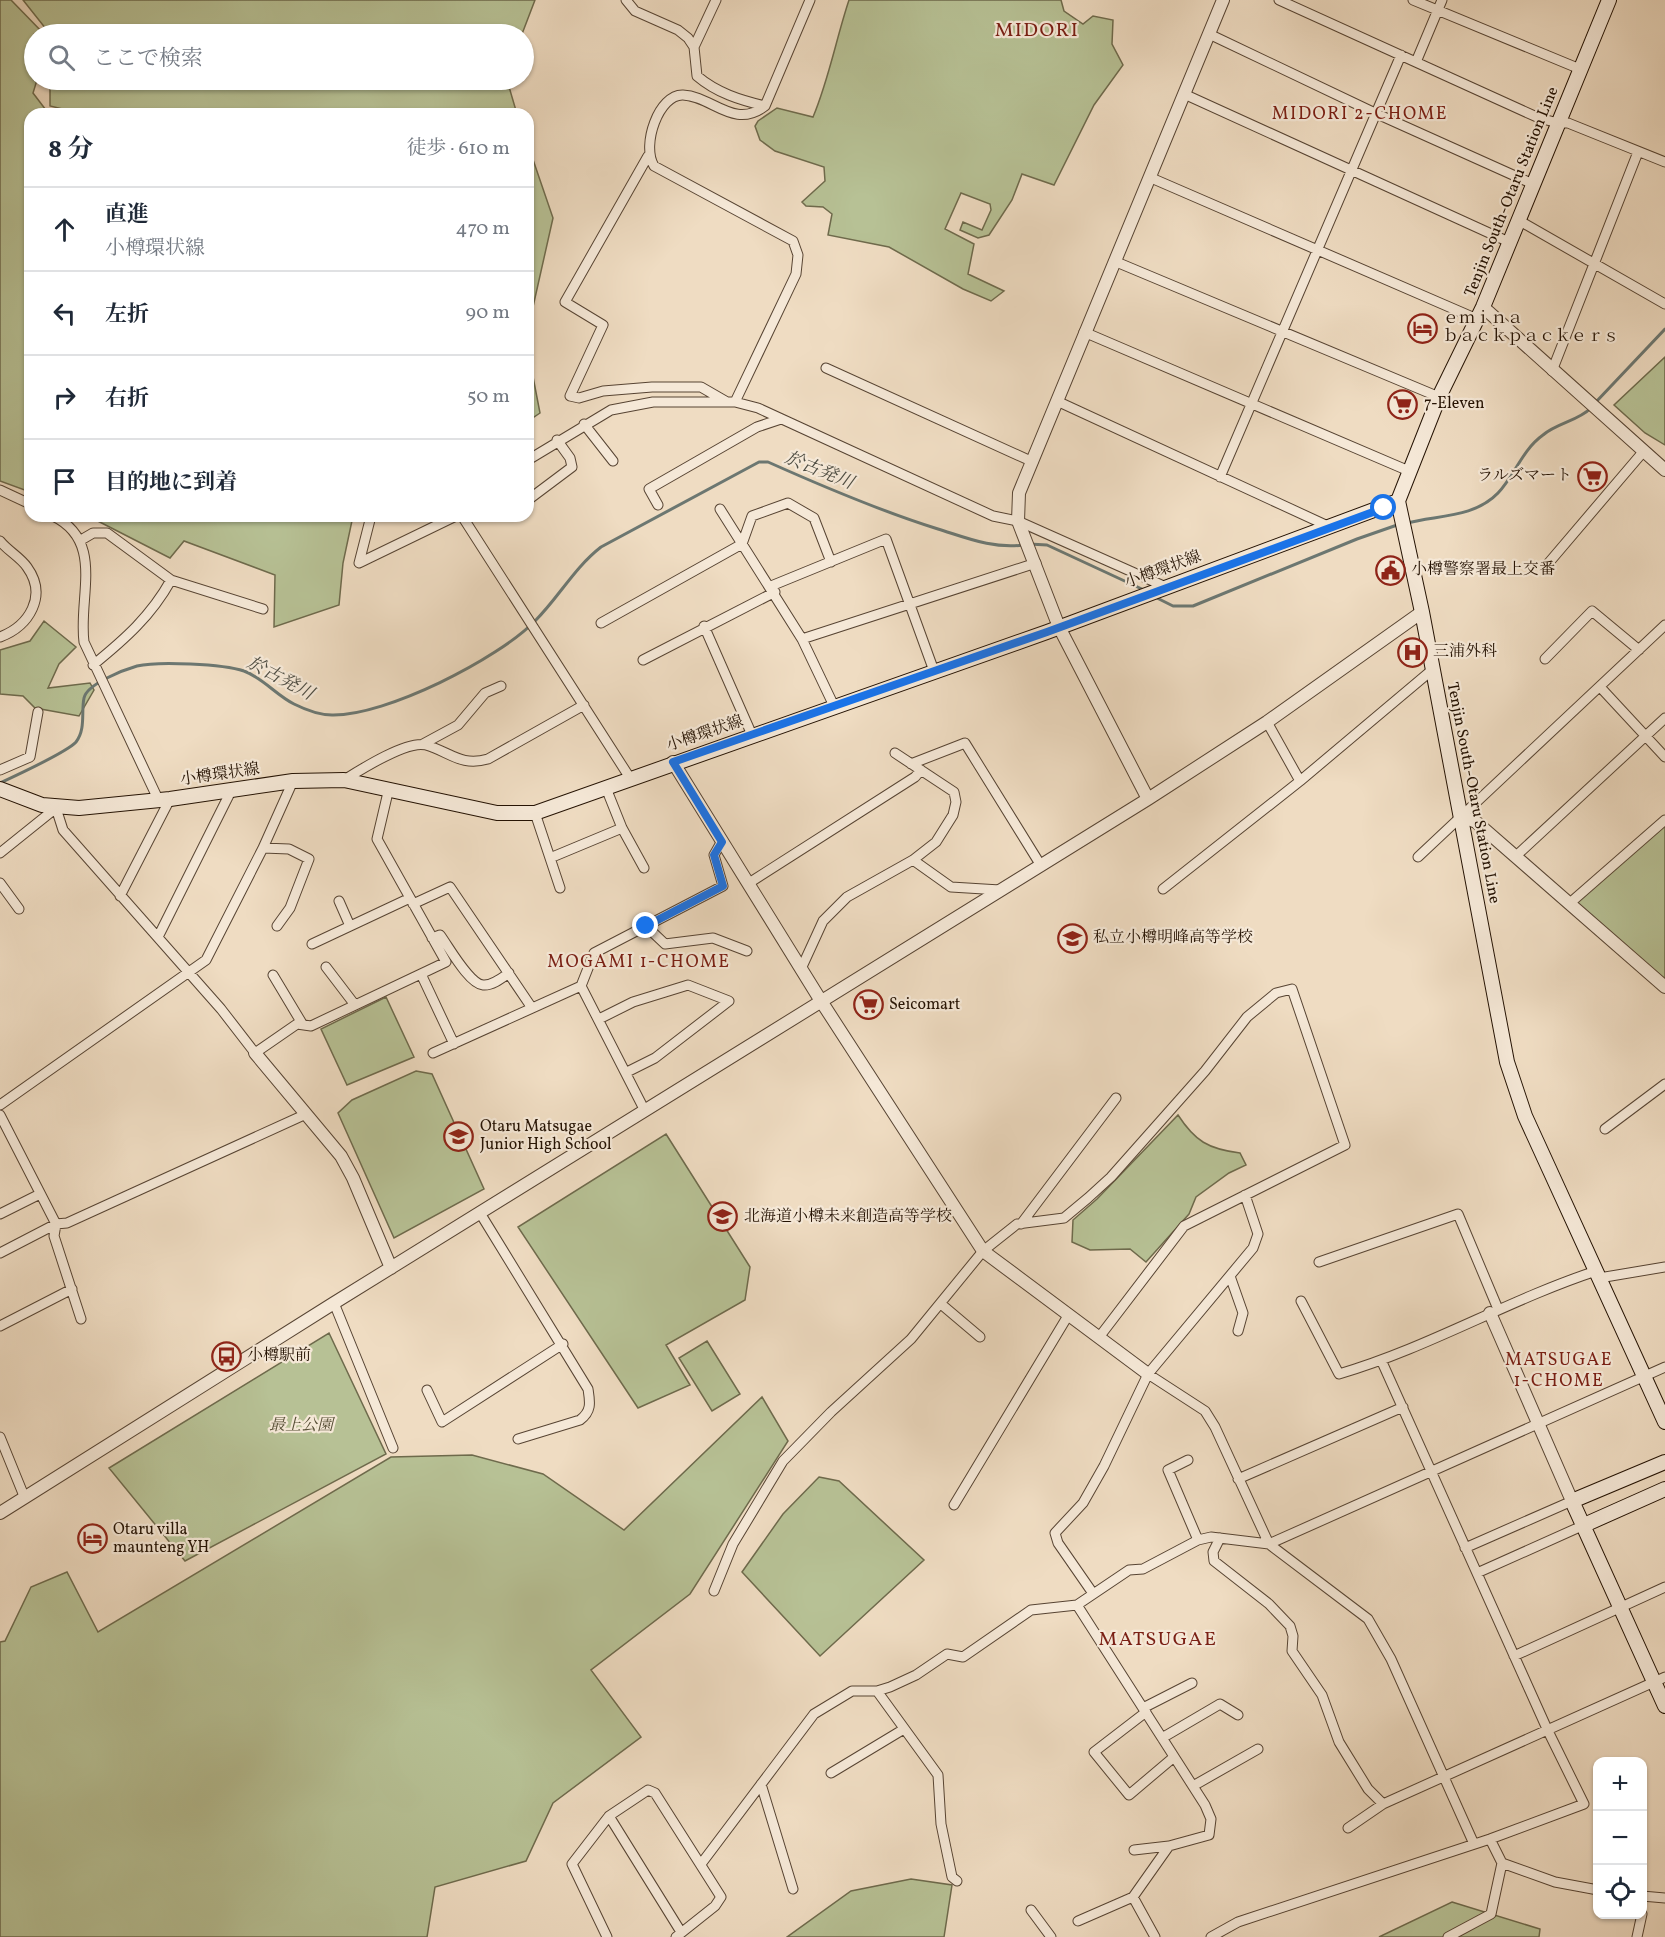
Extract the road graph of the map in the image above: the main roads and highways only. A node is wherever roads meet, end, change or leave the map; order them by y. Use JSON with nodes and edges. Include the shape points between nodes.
{"nodes":[{"id":1,"x":1605,"y":1,"type":"edge"},
{"id":2,"x":1399,"y":507,"type":"junction"},
{"id":3,"x":3,"y":790,"type":"edge"},
{"id":4,"x":1665,"y":1422,"type":"edge"},
{"id":5,"x":1665,"y":1462,"type":"edge"},
{"id":6,"x":1665,"y":1489,"type":"edge"},
{"id":7,"x":1582,"y":1526,"type":"junction"},
{"id":8,"x":1660,"y":1680,"type":"edge"},
{"id":9,"x":1665,"y":1706,"type":"edge"}],
"edges":[{"from":1,"to":2,"type":"main road","name":"Tenjin South-Otaru Station Line","via":[[1480,313],[1439,397]]},
{"from":2,"to":3,"type":"main road","name":"小樽環状線","via":[[1330,527],[535,813],[496,813],[344,780],[293,781],[80,808],[56,808]]},
{"from":2,"to":4,"type":"main road","name":"Tenjin South-Otaru Station Line","via":[[1507,1062],[1525,1116]]},
{"from":5,"to":7,"type":"main road","via":[[1572,1501]]},
{"from":6,"to":7,"type":"main road"},
{"from":7,"to":8,"type":"main road"},
{"from":8,"to":9,"type":"main road"}]}
